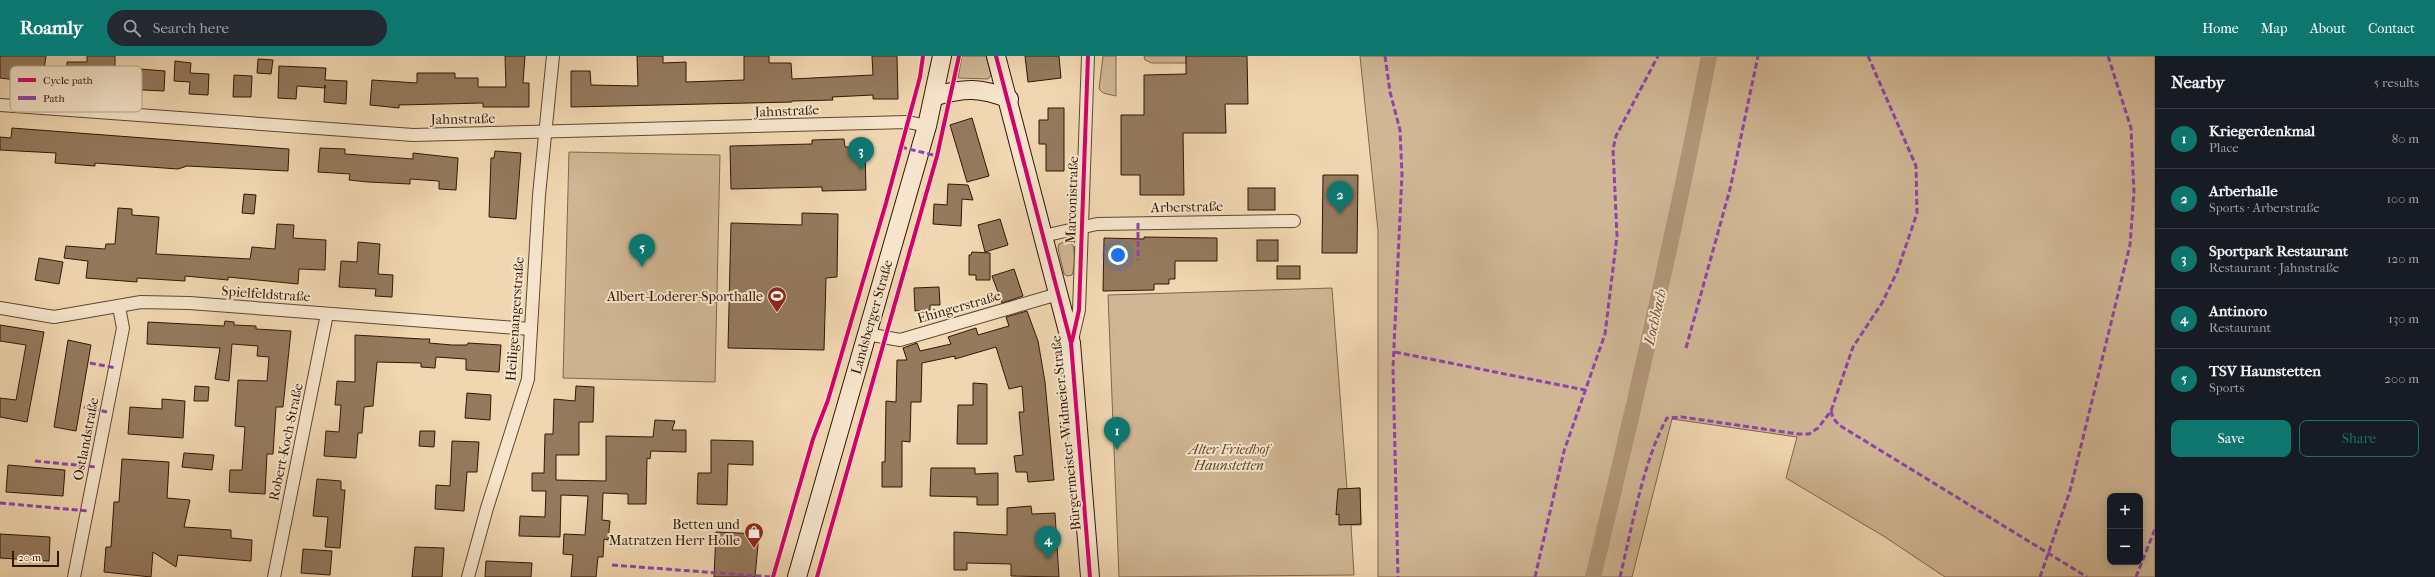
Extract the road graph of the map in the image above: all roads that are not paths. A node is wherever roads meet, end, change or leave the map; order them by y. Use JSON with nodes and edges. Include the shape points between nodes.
{"nodes":[{"id":1,"x":553,"y":56,"type":"edge"},
{"id":2,"x":942,"y":56,"type":"edge"},
{"id":3,"x":996,"y":56,"type":"edge"},
{"id":4,"x":1088,"y":56,"type":"edge"},
{"id":5,"x":935,"y":96,"type":"junction"},
{"id":6,"x":1008,"y":99,"type":"junction"},
{"id":7,"x":0,"y":105,"type":"edge"},
{"id":8,"x":10,"y":106,"type":"edge"},
{"id":9,"x":96,"y":112,"type":"edge"},
{"id":10,"x":927,"y":126,"type":"junction"},
{"id":11,"x":544,"y":134,"type":"junction"},
{"id":12,"x":1294,"y":221,"type":"dead end"},
{"id":13,"x":1082,"y":229,"type":"junction"},
{"id":14,"x":1044,"y":236,"type":"junction"},
{"id":15,"x":1058,"y":294,"type":"junction"},
{"id":16,"x":119,"y":307,"type":"junction"},
{"id":17,"x":0,"y":308,"type":"edge"},
{"id":18,"x":327,"y":314,"type":"junction"},
{"id":19,"x":531,"y":329,"type":"junction"},
{"id":20,"x":867,"y":334,"type":"junction"},
{"id":21,"x":1071,"y":343,"type":"junction"},
{"id":22,"x":74,"y":577,"type":"edge"},
{"id":23,"x":274,"y":577,"type":"edge"},
{"id":24,"x":468,"y":577,"type":"edge"},
{"id":25,"x":798,"y":577,"type":"edge"},
{"id":26,"x":1090,"y":577,"type":"edge"}],
"edges":[{"from":1,"to":11,"type":"street","name":"Heiligenangerstraße"},
{"from":2,"to":5,"type":"street","name":"Landsberger Straße"},
{"from":3,"to":6,"type":"street","name":"Bürgermeister-Widmeier-Straße"},
{"from":4,"to":13,"type":"street","name":"Marconistraße"},
{"from":5,"to":6,"type":"street","via":[[973,88],[993,92]]},
{"from":5,"to":10,"type":"street","name":"Landsberger Straße"},
{"from":6,"to":14,"type":"street","name":"Bürgermeister-Widmeier-Straße"},
{"from":7,"to":8,"type":"street","name":"Jahnstraße"},
{"from":9,"to":11,"type":"street","name":"Jahnstraße","via":[[413,135]]},
{"from":10,"to":11,"type":"street","name":"Jahnstraße","via":[[908,122]]},
{"from":10,"to":20,"type":"street","name":"Landsberger Straße"},
{"from":11,"to":19,"type":"street","name":"Heiligenangerstraße"},
{"from":12,"to":13,"type":"street","name":"Arberstraße","via":[[1097,224]]},
{"from":13,"to":14,"type":"street","name":"Marconistraße"},
{"from":13,"to":21,"type":"street","name":"Marconistraße","via":[[1079,310]]},
{"from":14,"to":15,"type":"street","name":"Bürgermeister-Widmeier-Straße"},
{"from":15,"to":20,"type":"street","name":"Ehingerstraße","via":[[900,340]]},
{"from":15,"to":21,"type":"street","name":"Bürgermeister-Widmeier-Straße"},
{"from":16,"to":17,"type":"street","name":"Spielfeldstraße","via":[[54,318]]},
{"from":16,"to":18,"type":"street","name":"Spielfeldstraße","via":[[141,302],[189,303]]},
{"from":16,"to":22,"type":"street","name":"Ostlandstraße","via":[[123,328]]},
{"from":18,"to":19,"type":"street","name":"Spielfeldstraße"},
{"from":18,"to":23,"type":"street","name":"Robert-Koch-Straße"},
{"from":19,"to":24,"type":"street","name":"Heiligenangerstraße","via":[[527,384],[487,508]]},
{"from":20,"to":25,"type":"street","name":"Landsberger Straße"},
{"from":21,"to":26,"type":"street","name":"Bürgermeister-Widmeier-Straße"}]}
